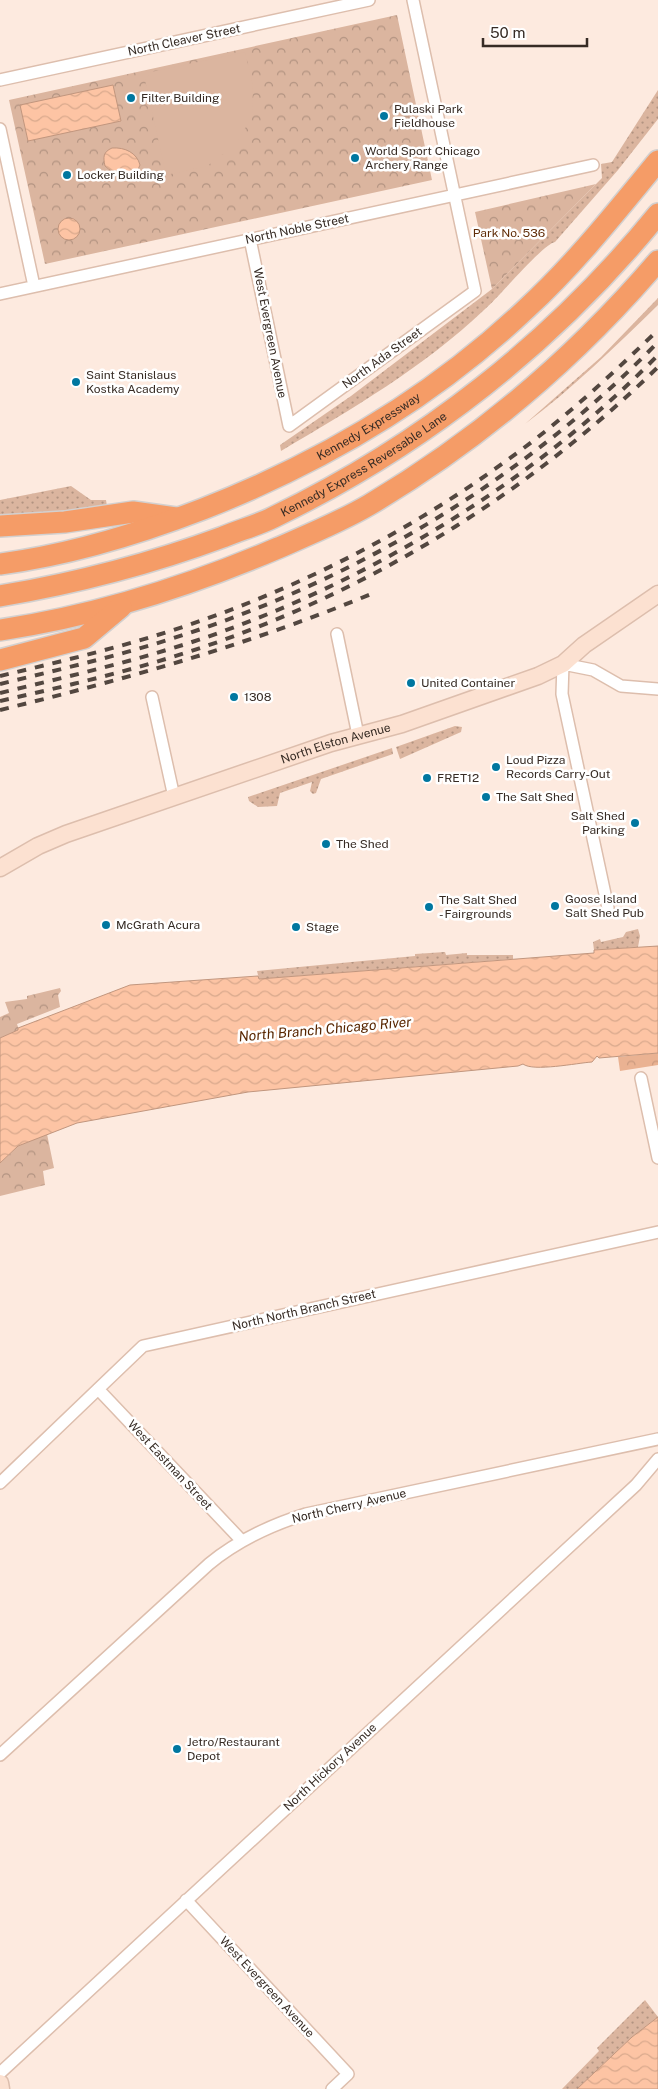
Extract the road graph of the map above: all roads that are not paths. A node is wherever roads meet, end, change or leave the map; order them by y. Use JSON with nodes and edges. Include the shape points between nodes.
{"nodes":[{"id":1,"x":368,"y":0,"type":"edge"},
{"id":2,"x":413,"y":0,"type":"edge"},
{"id":3,"x":0,"y":80,"type":"edge"},
{"id":4,"x":0,"y":129,"type":"edge"},
{"id":5,"x":658,"y":161,"type":"edge"},
{"id":6,"x":593,"y":165,"type":"dead end"},
{"id":7,"x":455,"y":195,"type":"junction"},
{"id":8,"x":658,"y":214,"type":"edge"},
{"id":9,"x":250,"y":239,"type":"junction"},
{"id":10,"x":658,"y":261,"type":"edge"},
{"id":11,"x":34,"y":286,"type":"junction"},
{"id":12,"x":0,"y":294,"type":"edge"},
{"id":13,"x":289,"y":426,"type":"joint"},
{"id":14,"x":178,"y":518,"type":"junction"},
{"id":15,"x":0,"y":526,"type":"edge"},
{"id":16,"x":0,"y":564,"type":"edge"},
{"id":17,"x":658,"y":594,"type":"edge"},
{"id":18,"x":0,"y":596,"type":"edge"},
{"id":19,"x":126,"y":603,"type":"junction"},
{"id":20,"x":0,"y":630,"type":"edge"},
{"id":21,"x":337,"y":634,"type":"dead end"},
{"id":22,"x":0,"y":660,"type":"edge"},
{"id":23,"x":563,"y":664,"type":"junction"},
{"id":24,"x":658,"y":689,"type":"edge"},
{"id":25,"x":152,"y":697,"type":"dead end"},
{"id":26,"x":358,"y":735,"type":"junction"},
{"id":27,"x":174,"y":797,"type":"junction"},
{"id":28,"x":0,"y":868,"type":"edge"},
{"id":29,"x":608,"y":908,"type":"dead end"},
{"id":30,"x":641,"y":1078,"type":"dead end"},
{"id":31,"x":658,"y":1158,"type":"edge"},
{"id":32,"x":658,"y":1232,"type":"edge"},
{"id":33,"x":98,"y":1389,"type":"junction"},
{"id":34,"x":658,"y":1439,"type":"edge"},
{"id":35,"x":658,"y":1459,"type":"edge"},
{"id":36,"x":0,"y":1483,"type":"edge"},
{"id":37,"x":242,"y":1541,"type":"junction"},
{"id":38,"x":0,"y":1756,"type":"edge"},
{"id":39,"x":186,"y":1900,"type":"junction"},
{"id":40,"x":0,"y":2073,"type":"edge"},
{"id":41,"x":0,"y":2083,"type":"edge"},
{"id":42,"x":1,"y":2089,"type":"edge"},
{"id":43,"x":332,"y":2089,"type":"edge"}],
"edges":[{"from":1,"to":3,"type":"street","name":"North Cleaver Street"},
{"from":2,"to":7,"type":"street"},
{"from":4,"to":11,"type":"street"},
{"from":5,"to":14,"type":"highway","name":"Kennedy Expressway","via":[[585,250],[527,309],[460,366],[395,413],[315,460]]},
{"from":6,"to":7,"type":"street","name":"North Noble Street"},
{"from":7,"to":9,"type":"street","name":"North Noble Street"},
{"from":7,"to":13,"type":"street","name":"North Ada Street","via":[[475,291]]},
{"from":8,"to":18,"type":"highway","name":"Kennedy Express Reversable Lane","via":[[590,292],[533,346],[451,412],[339,482],[272,518],[175,555],[79,581]]},
{"from":9,"to":11,"type":"street","name":"North Noble Street"},
{"from":9,"to":13,"type":"street","name":"West Evergreen Avenue"},
{"from":10,"to":19,"type":"highway","via":[[586,339],[528,391],[442,458],[376,500],[313,533],[242,563]]},
{"from":11,"to":12,"type":"street","name":"North Noble Street"},
{"from":14,"to":15,"type":"highway","via":[[133,512],[65,522]]},
{"from":14,"to":16,"type":"highway","name":"Kennedy Expressway","via":[[88,546]]},
{"from":17,"to":23,"type":"main road","name":"North Elston Avenue"},
{"from":19,"to":20,"type":"highway","via":[[59,621]]},
{"from":19,"to":22,"type":"highway","via":[[84,638]]},
{"from":21,"to":26,"type":"street"},
{"from":23,"to":24,"type":"street","via":[[593,670],[621,686]]},
{"from":23,"to":26,"type":"main road","name":"North Elston Avenue","via":[[480,698]]},
{"from":23,"to":29,"type":"street","via":[[562,694]]},
{"from":25,"to":27,"type":"street"},
{"from":26,"to":27,"type":"main road","name":"North Elston Avenue"},
{"from":27,"to":28,"type":"main road","name":"North Elston Avenue","via":[[66,834]]},
{"from":30,"to":31,"type":"street"},
{"from":32,"to":33,"type":"street","name":"North North Branch Street","via":[[143,1346]]},
{"from":33,"to":36,"type":"street","name":"North North Branch Street"},
{"from":33,"to":37,"type":"street","name":"West Eastman Street"},
{"from":34,"to":37,"type":"street","name":"North Cherry Avenue","via":[[306,1514]]},
{"from":35,"to":39,"type":"street","name":"North Hickory Avenue","via":[[636,1486]]},
{"from":37,"to":38,"type":"street","name":"North Cherry Avenue","via":[[209,1564]]},
{"from":39,"to":40,"type":"street","name":"North Hickory Avenue"},
{"from":39,"to":43,"type":"street","name":"West Evergreen Avenue","via":[[348,2074]]},
{"from":41,"to":42,"type":"main road"}]}
